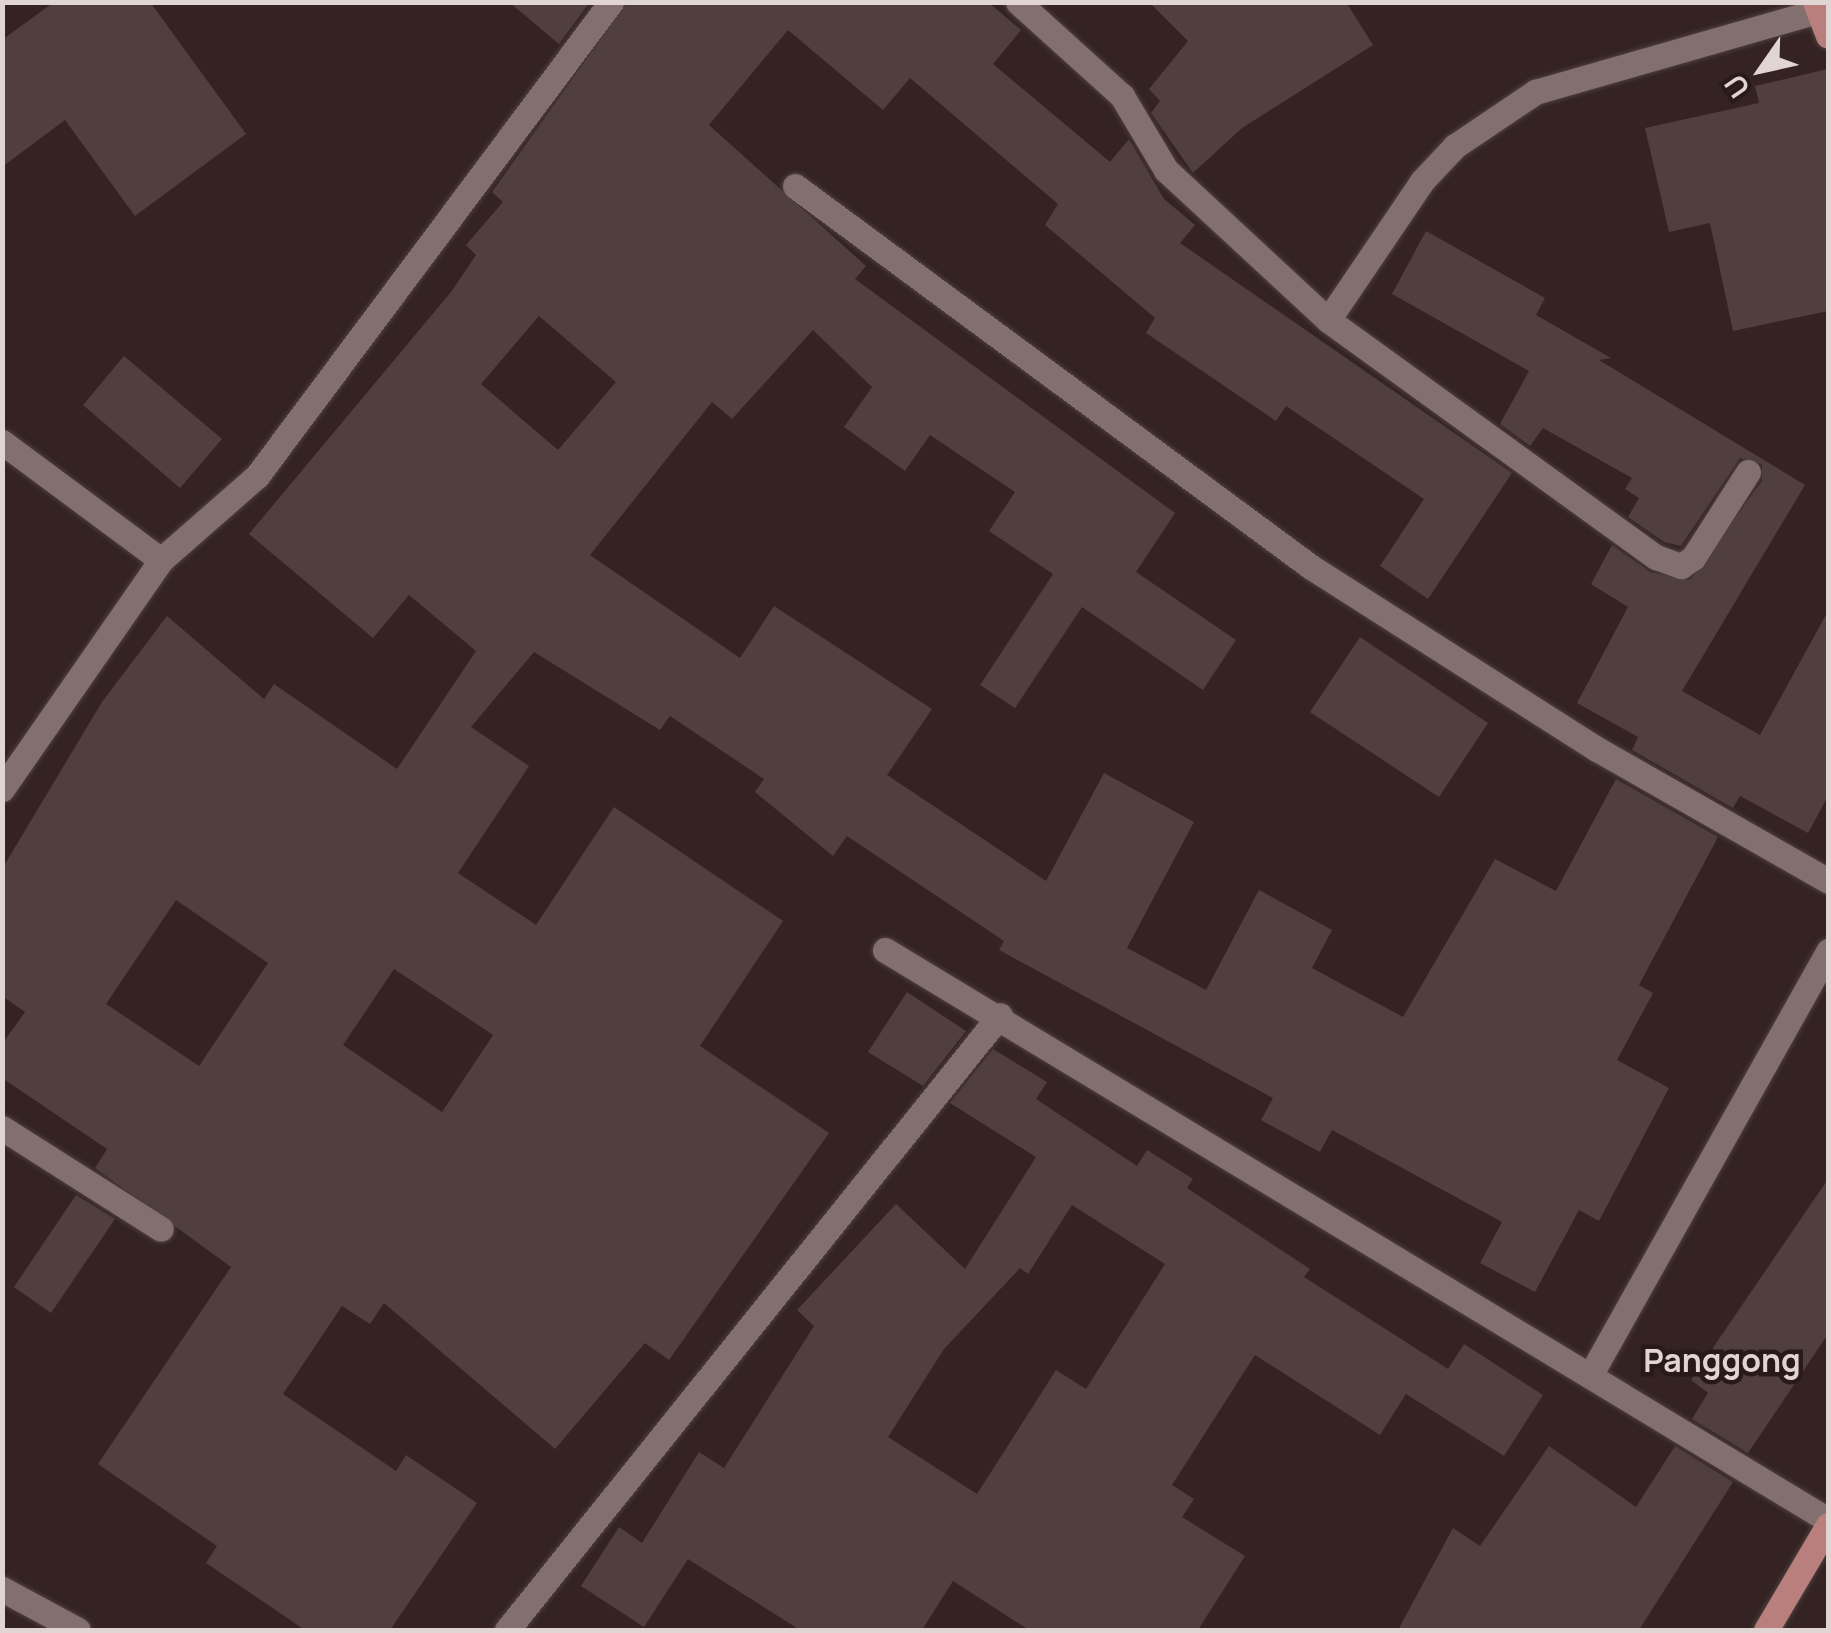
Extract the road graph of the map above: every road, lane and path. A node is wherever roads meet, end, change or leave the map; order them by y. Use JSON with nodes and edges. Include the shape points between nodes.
{"nodes":[{"id":1,"x":610,"y":2,"type":"edge"},
{"id":2,"x":1018,"y":2,"type":"edge"},
{"id":3,"x":1821,"y":7,"type":"edge"},
{"id":4,"x":1828,"y":36,"type":"edge"},
{"id":5,"x":795,"y":186,"type":"dead end"},
{"id":6,"x":1328,"y":320,"type":"junction"},
{"id":7,"x":2,"y":442,"type":"edge"},
{"id":8,"x":1748,"y":472,"type":"dead end"},
{"id":9,"x":161,"y":560,"type":"junction"},
{"id":10,"x":2,"y":790,"type":"edge"},
{"id":11,"x":1828,"y":881,"type":"edge"},
{"id":12,"x":885,"y":950,"type":"dead end"},
{"id":13,"x":1828,"y":950,"type":"edge"},
{"id":14,"x":1000,"y":1015,"type":"junction"},
{"id":15,"x":2,"y":1128,"type":"edge"},
{"id":16,"x":161,"y":1228,"type":"dead end"},
{"id":17,"x":1592,"y":1372,"type":"junction"},
{"id":18,"x":1828,"y":1523,"type":"edge"},
{"id":19,"x":2,"y":1589,"type":"edge"},
{"id":20,"x":78,"y":1630,"type":"edge"},
{"id":21,"x":507,"y":1630,"type":"edge"},
{"id":22,"x":1766,"y":1630,"type":"edge"}],
"edges":[{"from":1,"to":9,"type":"street","via":[[258,476]]},
{"from":2,"to":6,"type":"street","via":[[1122,96],[1166,170]]},
{"from":3,"to":4,"type":"main road"},
{"from":3,"to":6,"type":"street","via":[[1536,92],[1455,146],[1422,181]]},
{"from":5,"to":11,"type":"street","via":[[1311,567],[1596,749]]},
{"from":6,"to":8,"type":"street","via":[[1673,566],[1698,552]]},
{"from":7,"to":9,"type":"street"},
{"from":9,"to":10,"type":"street"},
{"from":12,"to":14,"type":"street"},
{"from":13,"to":17,"type":"street"},
{"from":14,"to":17,"type":"street"},
{"from":14,"to":21,"type":"street"},
{"from":15,"to":16,"type":"street"},
{"from":17,"to":18,"type":"street"},
{"from":18,"to":22,"type":"main road"},
{"from":19,"to":20,"type":"street"}]}
